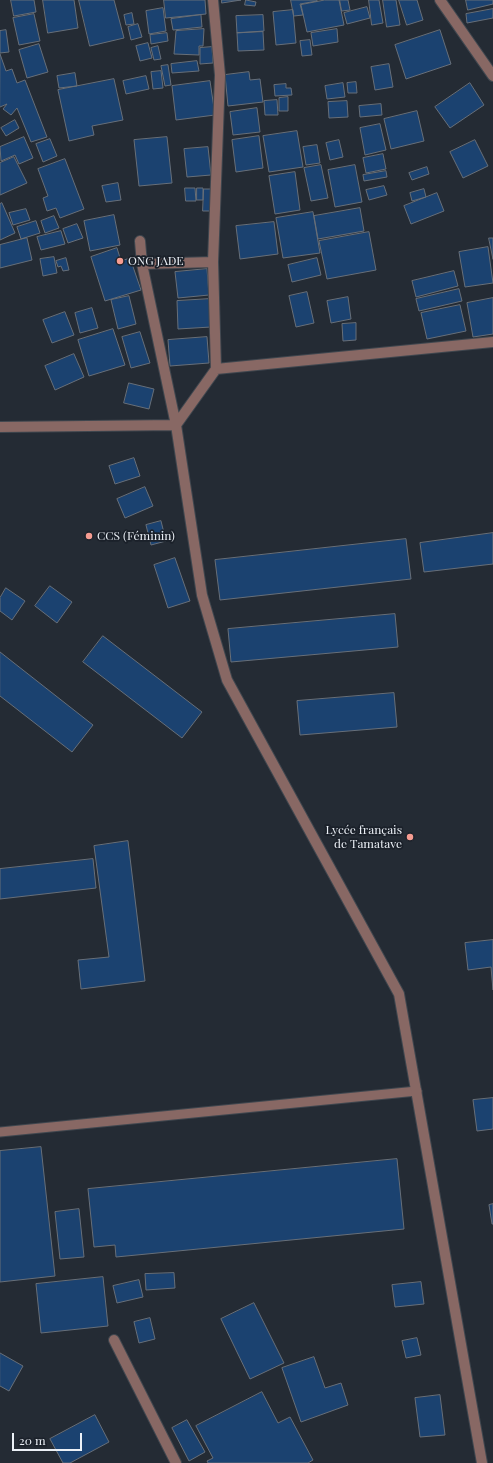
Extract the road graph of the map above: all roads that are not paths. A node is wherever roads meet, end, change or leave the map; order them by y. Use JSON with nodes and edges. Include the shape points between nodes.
{"nodes":[{"id":1,"x":212,"y":0,"type":"edge"},
{"id":2,"x":440,"y":0,"type":"edge"},
{"id":3,"x":493,"y":76,"type":"edge"},
{"id":4,"x":140,"y":241,"type":"dead end"},
{"id":5,"x":213,"y":262,"type":"junction"},
{"id":6,"x":142,"y":264,"type":"junction"},
{"id":7,"x":493,"y":342,"type":"edge"},
{"id":8,"x":216,"y":369,"type":"junction"},
{"id":9,"x":176,"y":425,"type":"junction"},
{"id":10,"x":0,"y":427,"type":"edge"},
{"id":11,"x":417,"y":1092,"type":"junction"},
{"id":12,"x":0,"y":1132,"type":"edge"},
{"id":13,"x":114,"y":1340,"type":"dead end"},
{"id":14,"x":176,"y":1463,"type":"edge"},
{"id":15,"x":482,"y":1463,"type":"edge"}],
"edges":[{"from":1,"to":5,"type":"street","via":[[220,75]]},
{"from":2,"to":3,"type":"street"},
{"from":4,"to":6,"type":"street"},
{"from":5,"to":6,"type":"street"},
{"from":5,"to":8,"type":"street"},
{"from":6,"to":9,"type":"street"},
{"from":7,"to":8,"type":"street"},
{"from":8,"to":9,"type":"street"},
{"from":9,"to":10,"type":"street"},
{"from":9,"to":11,"type":"street","via":[[202,596],[227,680],[399,994]]},
{"from":11,"to":12,"type":"lane"},
{"from":11,"to":15,"type":"street"},
{"from":13,"to":14,"type":"street"}]}
